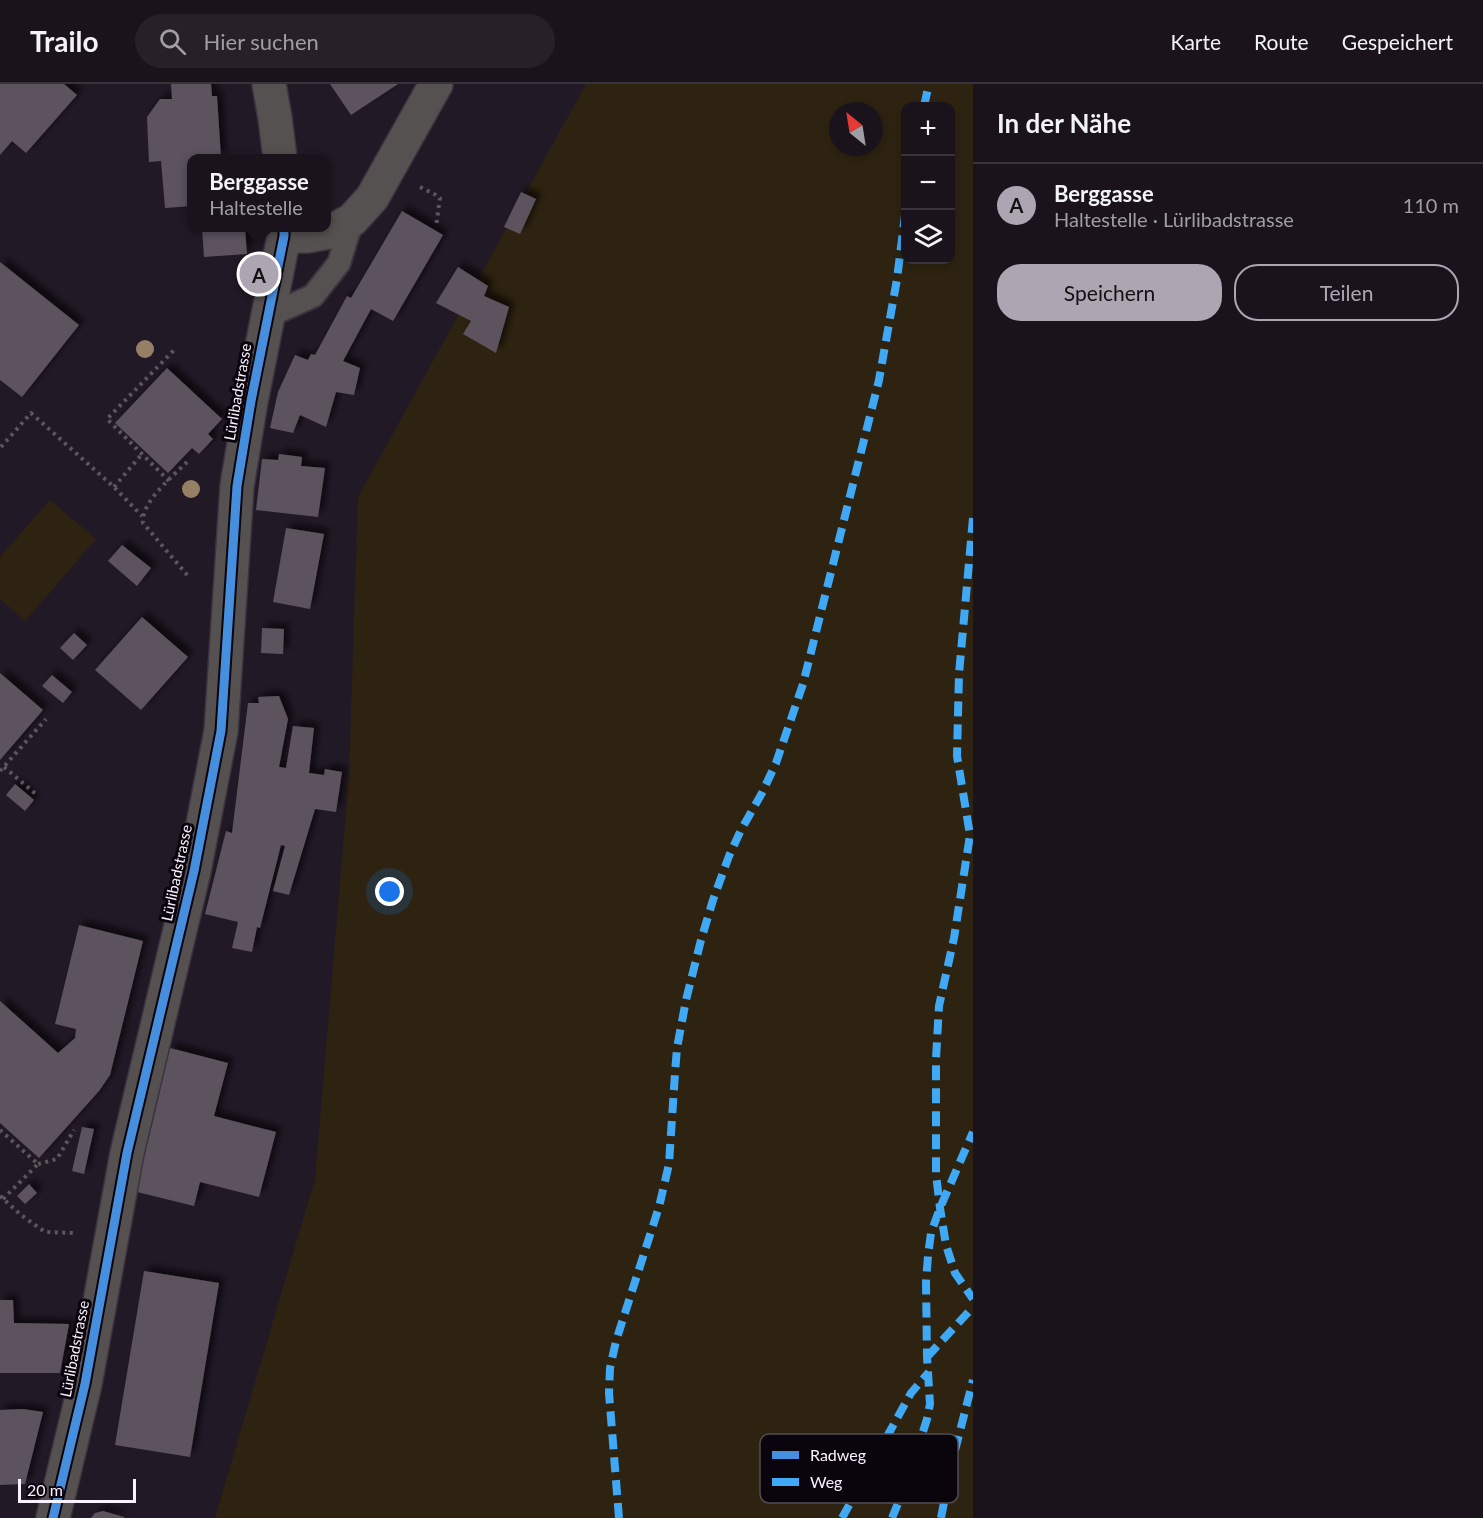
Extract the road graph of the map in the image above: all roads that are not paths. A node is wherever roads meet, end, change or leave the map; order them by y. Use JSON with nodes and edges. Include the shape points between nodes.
{"nodes":[{"id":1,"x":269,"y":84,"type":"edge"},
{"id":2,"x":436,"y":84,"type":"edge"},
{"id":3,"x":279,"y":154,"type":"edge"},
{"id":4,"x":352,"y":220,"type":"junction"},
{"id":5,"x":331,"y":231,"type":"edge"},
{"id":6,"x":284,"y":232,"type":"edge"},
{"id":7,"x":330,"y":232,"type":"edge"},
{"id":8,"x":268,"y":316,"type":"junction"},
{"id":9,"x":53,"y":1518,"type":"edge"}],
"edges":[{"from":1,"to":3,"type":"street"},
{"from":2,"to":4,"type":"street","via":[[372,198]]},
{"from":4,"to":5,"type":"street"},
{"from":4,"to":8,"type":"lane","via":[[339,263],[313,296]]},
{"from":6,"to":7,"type":"street","via":[[307,236]]},
{"from":6,"to":8,"type":"street","name":"Lürlibadstrasse"},
{"from":8,"to":9,"type":"street","name":"Lürlibadstrasse","via":[[237,486],[221,731],[194,871],[127,1153],[85,1384]]}]}
